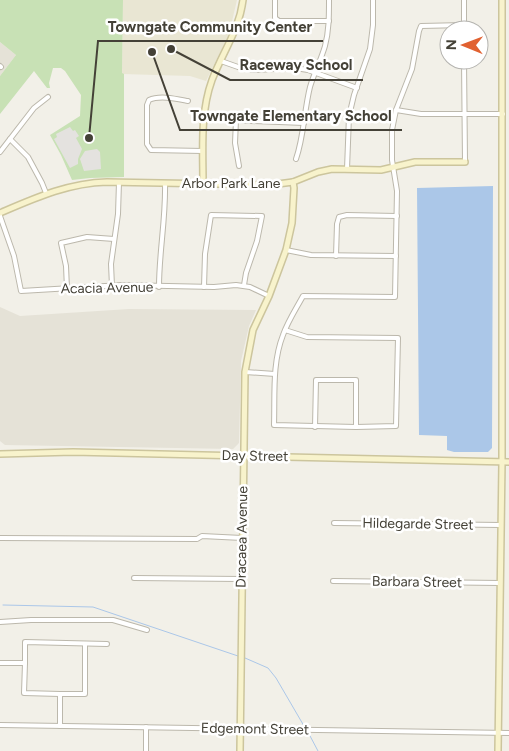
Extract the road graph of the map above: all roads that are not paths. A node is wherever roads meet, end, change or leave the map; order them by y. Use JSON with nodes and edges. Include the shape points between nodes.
{"nodes":[{"id":1,"x":243,"y":0,"type":"edge"},
{"id":2,"x":275,"y":0,"type":"edge"},
{"id":3,"x":329,"y":0,"type":"edge"},
{"id":4,"x":374,"y":0,"type":"edge"},
{"id":5,"x":464,"y":0,"type":"edge"},
{"id":6,"x":502,"y":0,"type":"edge"},
{"id":7,"x":464,"y":20,"type":"edge"},
{"id":8,"x":329,"y":22,"type":"junction"},
{"id":9,"x":439,"y":27,"type":"edge"},
{"id":10,"x":221,"y":62,"type":"junction"},
{"id":11,"x":464,"y":70,"type":"edge"},
{"id":12,"x":315,"y":72,"type":"junction"},
{"id":13,"x":357,"y":88,"type":"junction"},
{"id":14,"x":48,"y":96,"type":"dead end"},
{"id":15,"x":188,"y":101,"type":"dead end"},
{"id":16,"x":396,"y":110,"type":"junction"},
{"id":17,"x":465,"y":114,"type":"junction"},
{"id":18,"x":503,"y":114,"type":"junction"},
{"id":19,"x":204,"y":117,"type":"junction"},
{"id":20,"x":236,"y":120,"type":"junction"},
{"id":21,"x":304,"y":123,"type":"junction"},
{"id":22,"x":10,"y":139,"type":"junction"},
{"id":23,"x":203,"y":151,"type":"junction"},
{"id":24,"x":0,"y":152,"type":"edge"},
{"id":25,"x":296,"y":159,"type":"dead end"},
{"id":26,"x":465,"y":162,"type":"joint"},
{"id":27,"x":239,"y":166,"type":"dead end"},
{"id":28,"x":394,"y":168,"type":"junction"},
{"id":29,"x":347,"y":169,"type":"junction"},
{"id":30,"x":119,"y":182,"type":"junction"},
{"id":31,"x":293,"y":182,"type":"junction"},
{"id":32,"x":165,"y":183,"type":"junction"},
{"id":33,"x":203,"y":184,"type":"junction"},
{"id":34,"x":46,"y":193,"type":"junction"},
{"id":35,"x":0,"y":215,"type":"edge"},
{"id":36,"x":397,"y":216,"type":"junction"},
{"id":37,"x":114,"y":239,"type":"junction"},
{"id":38,"x":286,"y":250,"type":"junction"},
{"id":39,"x":336,"y":256,"type":"junction"},
{"id":40,"x":396,"y":256,"type":"junction"},
{"id":41,"x":244,"y":285,"type":"junction"},
{"id":42,"x":112,"y":286,"type":"junction"},
{"id":43,"x":158,"y":287,"type":"junction"},
{"id":44,"x":204,"y":287,"type":"junction"},
{"id":45,"x":67,"y":288,"type":"junction"},
{"id":46,"x":269,"y":296,"type":"junction"},
{"id":47,"x":285,"y":330,"type":"junction"},
{"id":48,"x":245,"y":372,"type":"junction"},
{"id":49,"x":275,"y":374,"type":"junction"},
{"id":50,"x":315,"y":427,"type":"junction"},
{"id":51,"x":356,"y":428,"type":"junction"},
{"id":52,"x":0,"y":454,"type":"edge"},
{"id":53,"x":243,"y":456,"type":"junction"},
{"id":54,"x":502,"y":462,"type":"junction"},
{"id":55,"x":509,"y":462,"type":"edge"},
{"id":56,"x":334,"y":523,"type":"dead end"},
{"id":57,"x":501,"y":525,"type":"junction"},
{"id":58,"x":0,"y":538,"type":"edge"},
{"id":59,"x":242,"y":538,"type":"junction"},
{"id":60,"x":134,"y":578,"type":"dead end"},
{"id":61,"x":242,"y":579,"type":"junction"},
{"id":62,"x":334,"y":581,"type":"dead end"},
{"id":63,"x":500,"y":584,"type":"junction"},
{"id":64,"x":0,"y":622,"type":"edge"},
{"id":65,"x":147,"y":630,"type":"dead end"},
{"id":66,"x":86,"y":644,"type":"junction"},
{"id":67,"x":107,"y":644,"type":"dead end"},
{"id":68,"x":0,"y":663,"type":"edge"},
{"id":69,"x":25,"y":663,"type":"junction"},
{"id":70,"x":60,"y":694,"type":"junction"},
{"id":71,"x":0,"y":725,"type":"edge"},
{"id":72,"x":60,"y":726,"type":"junction"},
{"id":73,"x":146,"y":727,"type":"junction"},
{"id":74,"x":240,"y":729,"type":"junction"},
{"id":75,"x":498,"y":733,"type":"junction"},
{"id":76,"x":509,"y":733,"type":"edge"},
{"id":77,"x":146,"y":751,"type":"edge"},
{"id":78,"x":240,"y":751,"type":"edge"},
{"id":79,"x":498,"y":751,"type":"edge"}],
"edges":[{"from":1,"to":10,"type":"street","via":[[235,32]]},
{"from":2,"to":8,"type":"street","via":[[274,14],[279,21]]},
{"from":3,"to":8,"type":"street"},
{"from":4,"to":13,"type":"street","via":[[370,49]]},
{"from":5,"to":7,"type":"street"},
{"from":6,"to":18,"type":"street"},
{"from":8,"to":12,"type":"street"},
{"from":9,"to":16,"type":"street","via":[[421,26],[412,69]]},
{"from":10,"to":12,"type":"street","via":[[254,70],[295,68]]},
{"from":10,"to":19,"type":"street","via":[[209,90]]},
{"from":11,"to":17,"type":"street"},
{"from":12,"to":13,"type":"street"},
{"from":12,"to":21,"type":"street"},
{"from":13,"to":29,"type":"street","via":[[348,126]]},
{"from":14,"to":22,"type":"street","via":[[34,108]]},
{"from":15,"to":23,"type":"street","via":[[171,98],[149,100],[147,144],[151,150]]},
{"from":16,"to":17,"type":"street","via":[[414,114]]},
{"from":16,"to":28,"type":"street","via":[[392,130]]},
{"from":17,"to":18,"type":"street"},
{"from":17,"to":26,"type":"street"},
{"from":18,"to":54,"type":"street"},
{"from":19,"to":20,"type":"street"},
{"from":19,"to":23,"type":"street"},
{"from":20,"to":21,"type":"street"},
{"from":20,"to":27,"type":"street"},
{"from":21,"to":25,"type":"street"},
{"from":22,"to":24,"type":"street"},
{"from":22,"to":34,"type":"street","via":[[28,157]]},
{"from":23,"to":33,"type":"street"},
{"from":26,"to":28,"type":"street","name":"Arbor Park Lane","via":[[415,162]]},
{"from":28,"to":29,"type":"street","name":"Arbor Park Lane"},
{"from":28,"to":36,"type":"street"},
{"from":29,"to":31,"type":"street","name":"Arbor Park Lane","via":[[318,172]]},
{"from":30,"to":32,"type":"street","name":"Arbor Park Lane"},
{"from":30,"to":34,"type":"street","name":"Arbor Park Lane","via":[[87,184]]},
{"from":30,"to":37,"type":"street"},
{"from":31,"to":33,"type":"street","name":"Arbor Park Lane"},
{"from":31,"to":38,"type":"street","name":"Dracaea Avenue","via":[[292,223]]},
{"from":32,"to":33,"type":"street","name":"Arbor Park Lane"},
{"from":32,"to":43,"type":"street"},
{"from":34,"to":35,"type":"street","name":"Arbor Park Lane"},
{"from":35,"to":45,"type":"street","name":"Acacia Avenue","via":[[14,256],[21,292]]},
{"from":36,"to":39,"type":"street","via":[[339,217]]},
{"from":36,"to":40,"type":"street"},
{"from":37,"to":42,"type":"street"},
{"from":37,"to":45,"type":"street","via":[[87,237],[61,242]]},
{"from":38,"to":39,"type":"street","via":[[306,255]]},
{"from":38,"to":46,"type":"street","name":"Dracaea Avenue"},
{"from":39,"to":40,"type":"street"},
{"from":40,"to":47,"type":"street","via":[[395,297],[303,296]]},
{"from":41,"to":44,"type":"street","name":"Acacia Avenue"},
{"from":41,"to":44,"type":"street","via":[[262,216],[211,214]]},
{"from":41,"to":46,"type":"street","name":"Acacia Avenue"},
{"from":42,"to":43,"type":"street","name":"Acacia Avenue"},
{"from":42,"to":45,"type":"street","name":"Acacia Avenue"},
{"from":43,"to":44,"type":"street","name":"Acacia Avenue"},
{"from":46,"to":48,"type":"street","name":"Dracaea Avenue","via":[[253,330]]},
{"from":47,"to":49,"type":"street"},
{"from":47,"to":51,"type":"street","via":[[307,337],[398,338],[396,426]]},
{"from":48,"to":49,"type":"street"},
{"from":48,"to":53,"type":"street","name":"Dracaea Avenue"},
{"from":49,"to":50,"type":"street","via":[[274,424]]},
{"from":50,"to":51,"type":"street"},
{"from":50,"to":51,"type":"street","via":[[316,380],[356,380]]},
{"from":52,"to":53,"type":"street","name":"Day Street","via":[[73,452]]},
{"from":53,"to":54,"type":"street","name":"Day Street"},
{"from":53,"to":59,"type":"street","name":"Dracaea Avenue"},
{"from":54,"to":55,"type":"street","name":"Day Street"},
{"from":54,"to":57,"type":"street"},
{"from":56,"to":57,"type":"street","name":"Hildegarde Street"},
{"from":57,"to":63,"type":"street"},
{"from":58,"to":59,"type":"street"},
{"from":59,"to":61,"type":"street","name":"Dracaea Avenue"},
{"from":60,"to":61,"type":"street"},
{"from":61,"to":74,"type":"street","name":"Dracaea Avenue"},
{"from":62,"to":63,"type":"street","name":"Barbara Street"},
{"from":63,"to":75,"type":"street"},
{"from":64,"to":65,"type":"street","via":[[113,620]]},
{"from":66,"to":67,"type":"street"},
{"from":66,"to":69,"type":"street","via":[[25,642]]},
{"from":66,"to":70,"type":"street","via":[[85,694]]},
{"from":68,"to":69,"type":"street"},
{"from":69,"to":70,"type":"street","via":[[24,693]]},
{"from":70,"to":72,"type":"street"},
{"from":71,"to":72,"type":"street","name":"Edgemont Street"},
{"from":72,"to":73,"type":"street","name":"Edgemont Street"},
{"from":73,"to":74,"type":"street","name":"Edgemont Street"},
{"from":73,"to":77,"type":"street"},
{"from":74,"to":75,"type":"street","name":"Edgemont Street"},
{"from":74,"to":78,"type":"street","name":"Dracaea Avenue"},
{"from":75,"to":76,"type":"street","name":"Edgemont Street"},
{"from":75,"to":79,"type":"street"}]}
